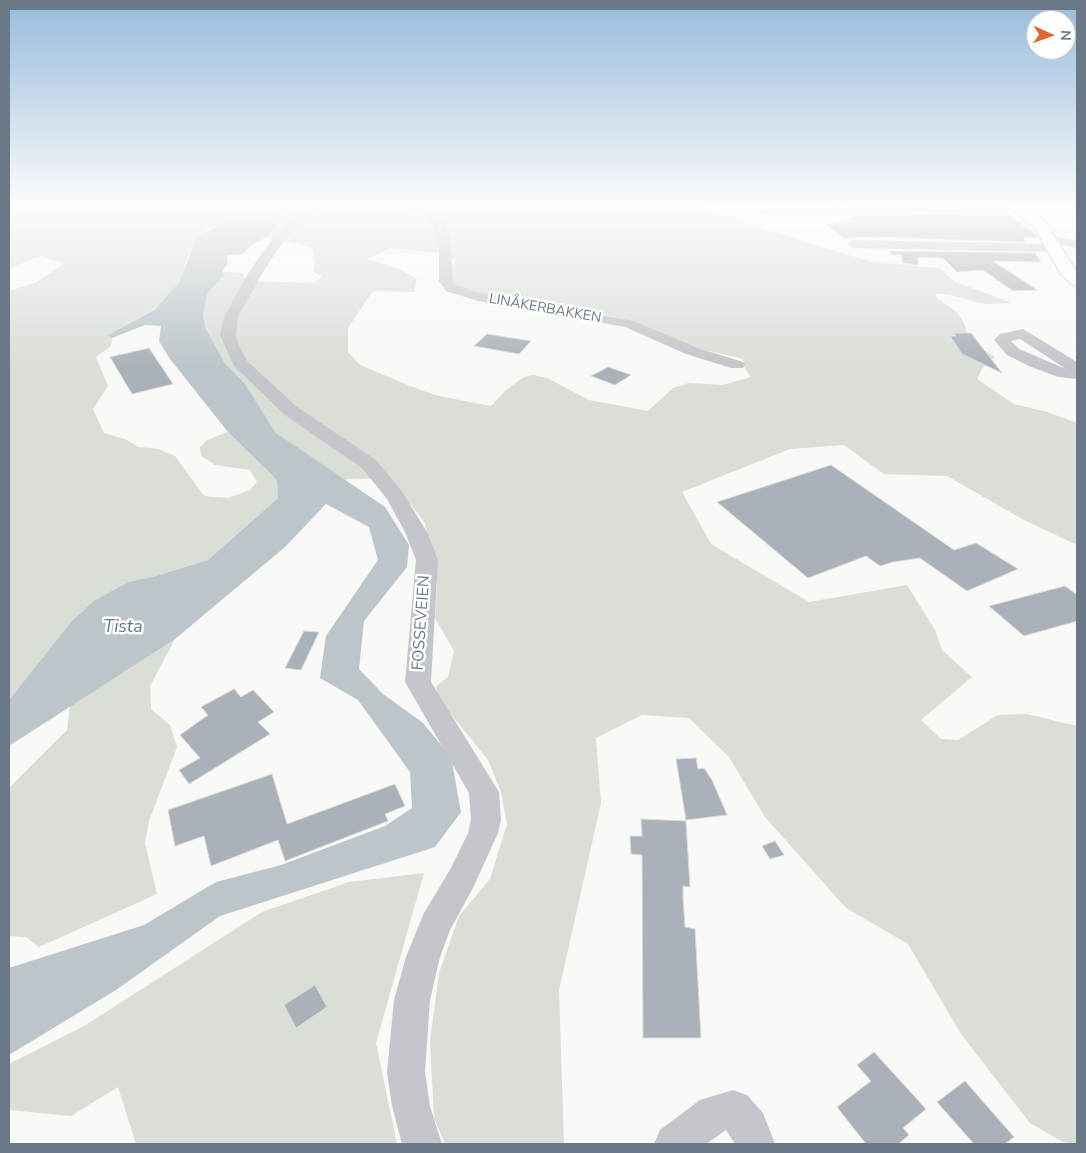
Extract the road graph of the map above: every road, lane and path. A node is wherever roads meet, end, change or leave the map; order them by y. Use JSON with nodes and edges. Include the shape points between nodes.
{"nodes":[{"id":1,"x":265,"y":259,"type":"edge"},
{"id":2,"x":445,"y":259,"type":"edge"},
{"id":3,"x":1063,"y":259,"type":"edge"},
{"id":4,"x":1074,"y":275,"type":"edge"},
{"id":5,"x":737,"y":365,"type":"dead end"},
{"id":6,"x":1077,"y":369,"type":"edge"},
{"id":7,"x":1077,"y":374,"type":"edge"},
{"id":8,"x":422,"y":1144,"type":"edge"},
{"id":9,"x":674,"y":1144,"type":"edge"},
{"id":10,"x":755,"y":1144,"type":"edge"}],
"edges":[{"from":1,"to":8,"type":"street","name":"FOSSEVEIEN","via":[[231,317],[228,335],[231,345],[240,363],[291,411],[369,464],[396,497],[416,532],[427,560],[418,682],[484,792],[486,820],[483,834],[436,924],[412,1000],[406,1072]]},
{"from":2,"to":5,"type":"street","name":"LINÅKERBAKKEN","via":[[446,280],[451,288],[478,297],[623,323]]},
{"from":3,"to":4,"type":"main road"},
{"from":6,"to":7,"type":"street","via":[[1023,334],[1002,340],[1013,352],[1035,363],[1064,374]]},
{"from":9,"to":10,"type":"street","via":[[714,1114],[733,1109],[749,1127]]}]}
